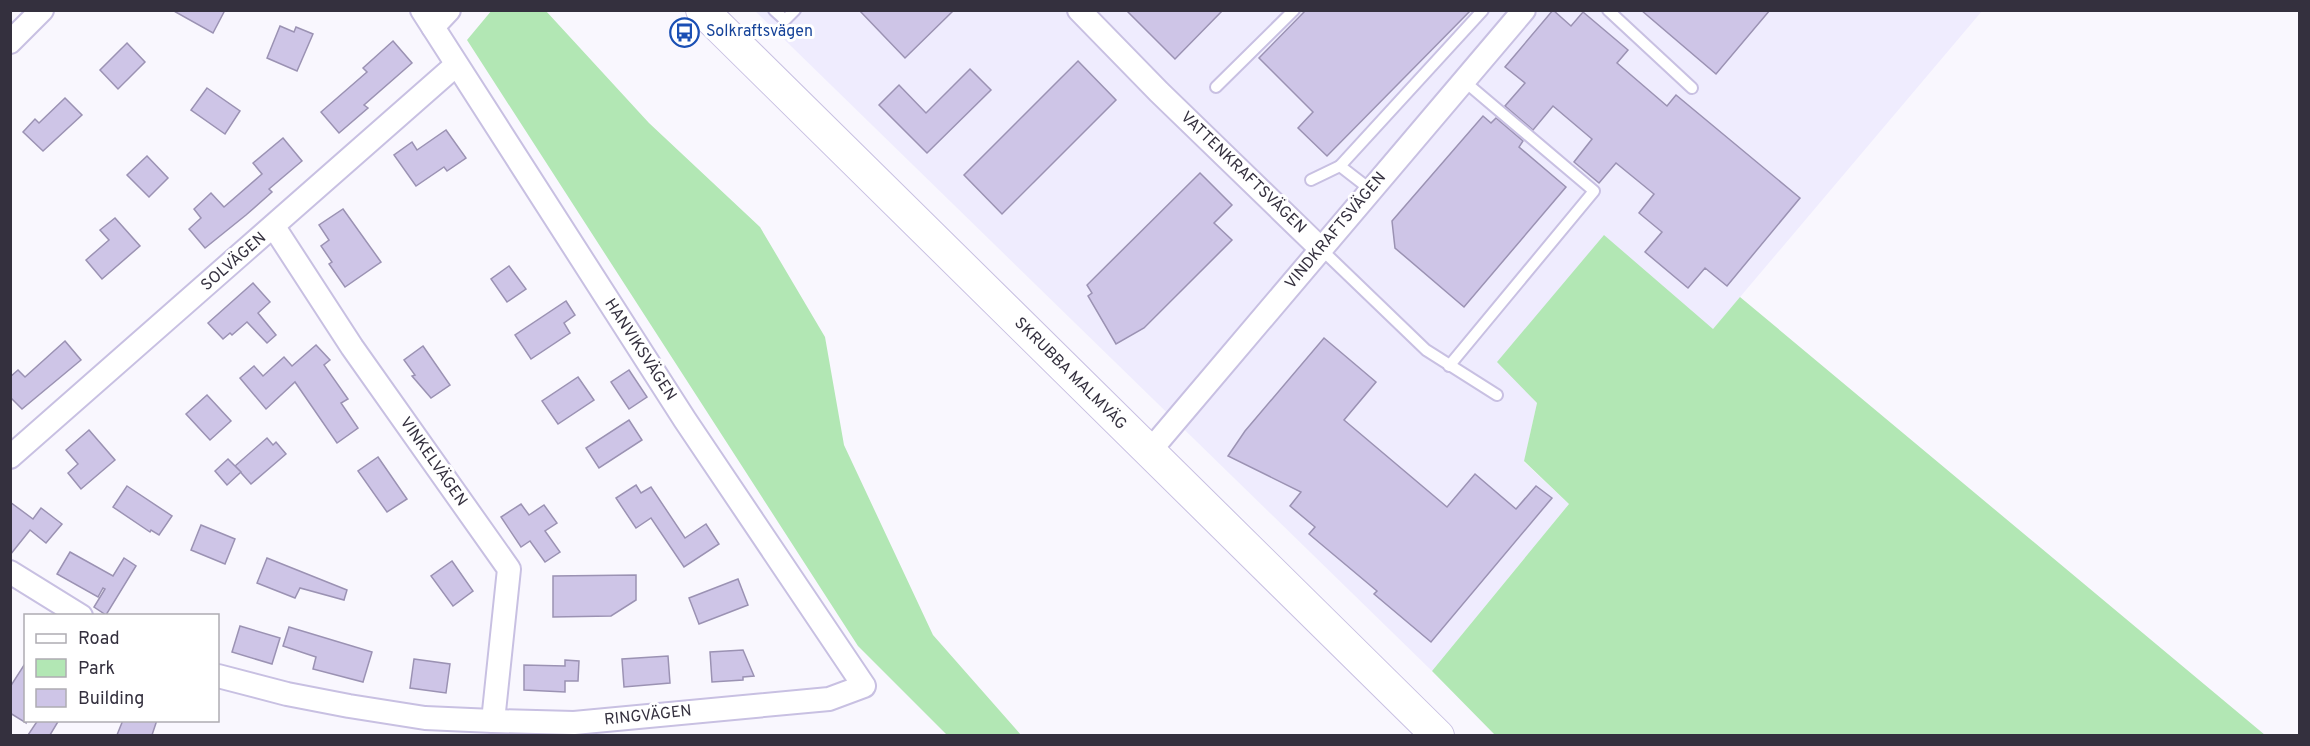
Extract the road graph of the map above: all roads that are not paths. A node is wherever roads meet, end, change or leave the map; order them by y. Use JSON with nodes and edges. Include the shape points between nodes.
{"nodes":[{"id":1,"x":42,"y":10,"type":"edge"},
{"id":2,"x":449,"y":10,"type":"edge"},
{"id":3,"x":702,"y":10,"type":"edge"},
{"id":4,"x":774,"y":10,"type":"edge"},
{"id":5,"x":795,"y":10,"type":"edge"},
{"id":6,"x":1079,"y":10,"type":"edge"},
{"id":7,"x":1294,"y":10,"type":"edge"},
{"id":8,"x":1483,"y":10,"type":"edge"},
{"id":9,"x":1608,"y":10,"type":"edge"},
{"id":10,"x":1520,"y":12,"type":"edge"},
{"id":11,"x":428,"y":19,"type":"edge"},
{"id":12,"x":10,"y":42,"type":"edge"},
{"id":13,"x":456,"y":65,"type":"junction"},
{"id":14,"x":1464,"y":81,"type":"junction"},
{"id":15,"x":1216,"y":87,"type":"dead end"},
{"id":16,"x":1692,"y":88,"type":"dead end"},
{"id":17,"x":1340,"y":166,"type":"junction"},
{"id":18,"x":1311,"y":180,"type":"dead end"},
{"id":19,"x":1371,"y":190,"type":"junction"},
{"id":20,"x":274,"y":227,"type":"junction"},
{"id":21,"x":1321,"y":249,"type":"junction"},
{"id":22,"x":1449,"y":366,"type":"junction"},
{"id":23,"x":1497,"y":395,"type":"dead end"},
{"id":24,"x":1149,"y":452,"type":"junction"},
{"id":25,"x":10,"y":457,"type":"edge"},
{"id":26,"x":10,"y":572,"type":"edge"},
{"id":27,"x":79,"y":614,"type":"edge"},
{"id":28,"x":219,"y":676,"type":"edge"},
{"id":29,"x":864,"y":686,"type":"joint"},
{"id":30,"x":493,"y":721,"type":"junction"},
{"id":31,"x":1438,"y":735,"type":"edge"}],
"edges":[{"from":1,"to":12,"type":"street"},
{"from":2,"to":11,"type":"street"},
{"from":3,"to":24,"type":"street","name":"SKRUBBA MALMVÄG"},
{"from":4,"to":5,"type":"lane","via":[[784,20]]},
{"from":6,"to":21,"type":"street","name":"VATTENKRAFTSVÄGEN"},
{"from":7,"to":15,"type":"lane"},
{"from":8,"to":17,"type":"lane"},
{"from":9,"to":16,"type":"lane"},
{"from":10,"to":14,"type":"street","name":"VINDKRAFTSVÄGEN"},
{"from":11,"to":13,"type":"street","name":"HANVIKSVÄGEN"},
{"from":13,"to":20,"type":"street","name":"SOLVÄGEN"},
{"from":13,"to":29,"type":"street","name":"HANVIKSVÄGEN","via":[[685,420]]},
{"from":14,"to":19,"type":"street","name":"VINDKRAFTSVÄGEN"},
{"from":14,"to":22,"type":"lane","via":[[1594,191]]},
{"from":17,"to":18,"type":"lane"},
{"from":17,"to":19,"type":"lane"},
{"from":19,"to":21,"type":"street","name":"VINDKRAFTSVÄGEN"},
{"from":20,"to":25,"type":"street","name":"SOLVÄGEN"},
{"from":20,"to":30,"type":"street","name":"VINKELVÄGEN","via":[[352,347],[509,569]]},
{"from":21,"to":22,"type":"lane","name":"VATTENKRAFTSVÄGEN","via":[[1426,350]]},
{"from":21,"to":24,"type":"street","name":"VINDKRAFTSVÄGEN"},
{"from":22,"to":23,"type":"lane","name":"VATTENKRAFTSVÄGEN"},
{"from":24,"to":31,"type":"street","name":"SKRUBBA MALMVÄG"},
{"from":26,"to":27,"type":"street"},
{"from":28,"to":30,"type":"street","name":"RINGVÄGEN","via":[[349,706],[425,718]]},
{"from":29,"to":30,"type":"street","name":"RINGVÄGEN","via":[[829,699],[574,723]]}]}
